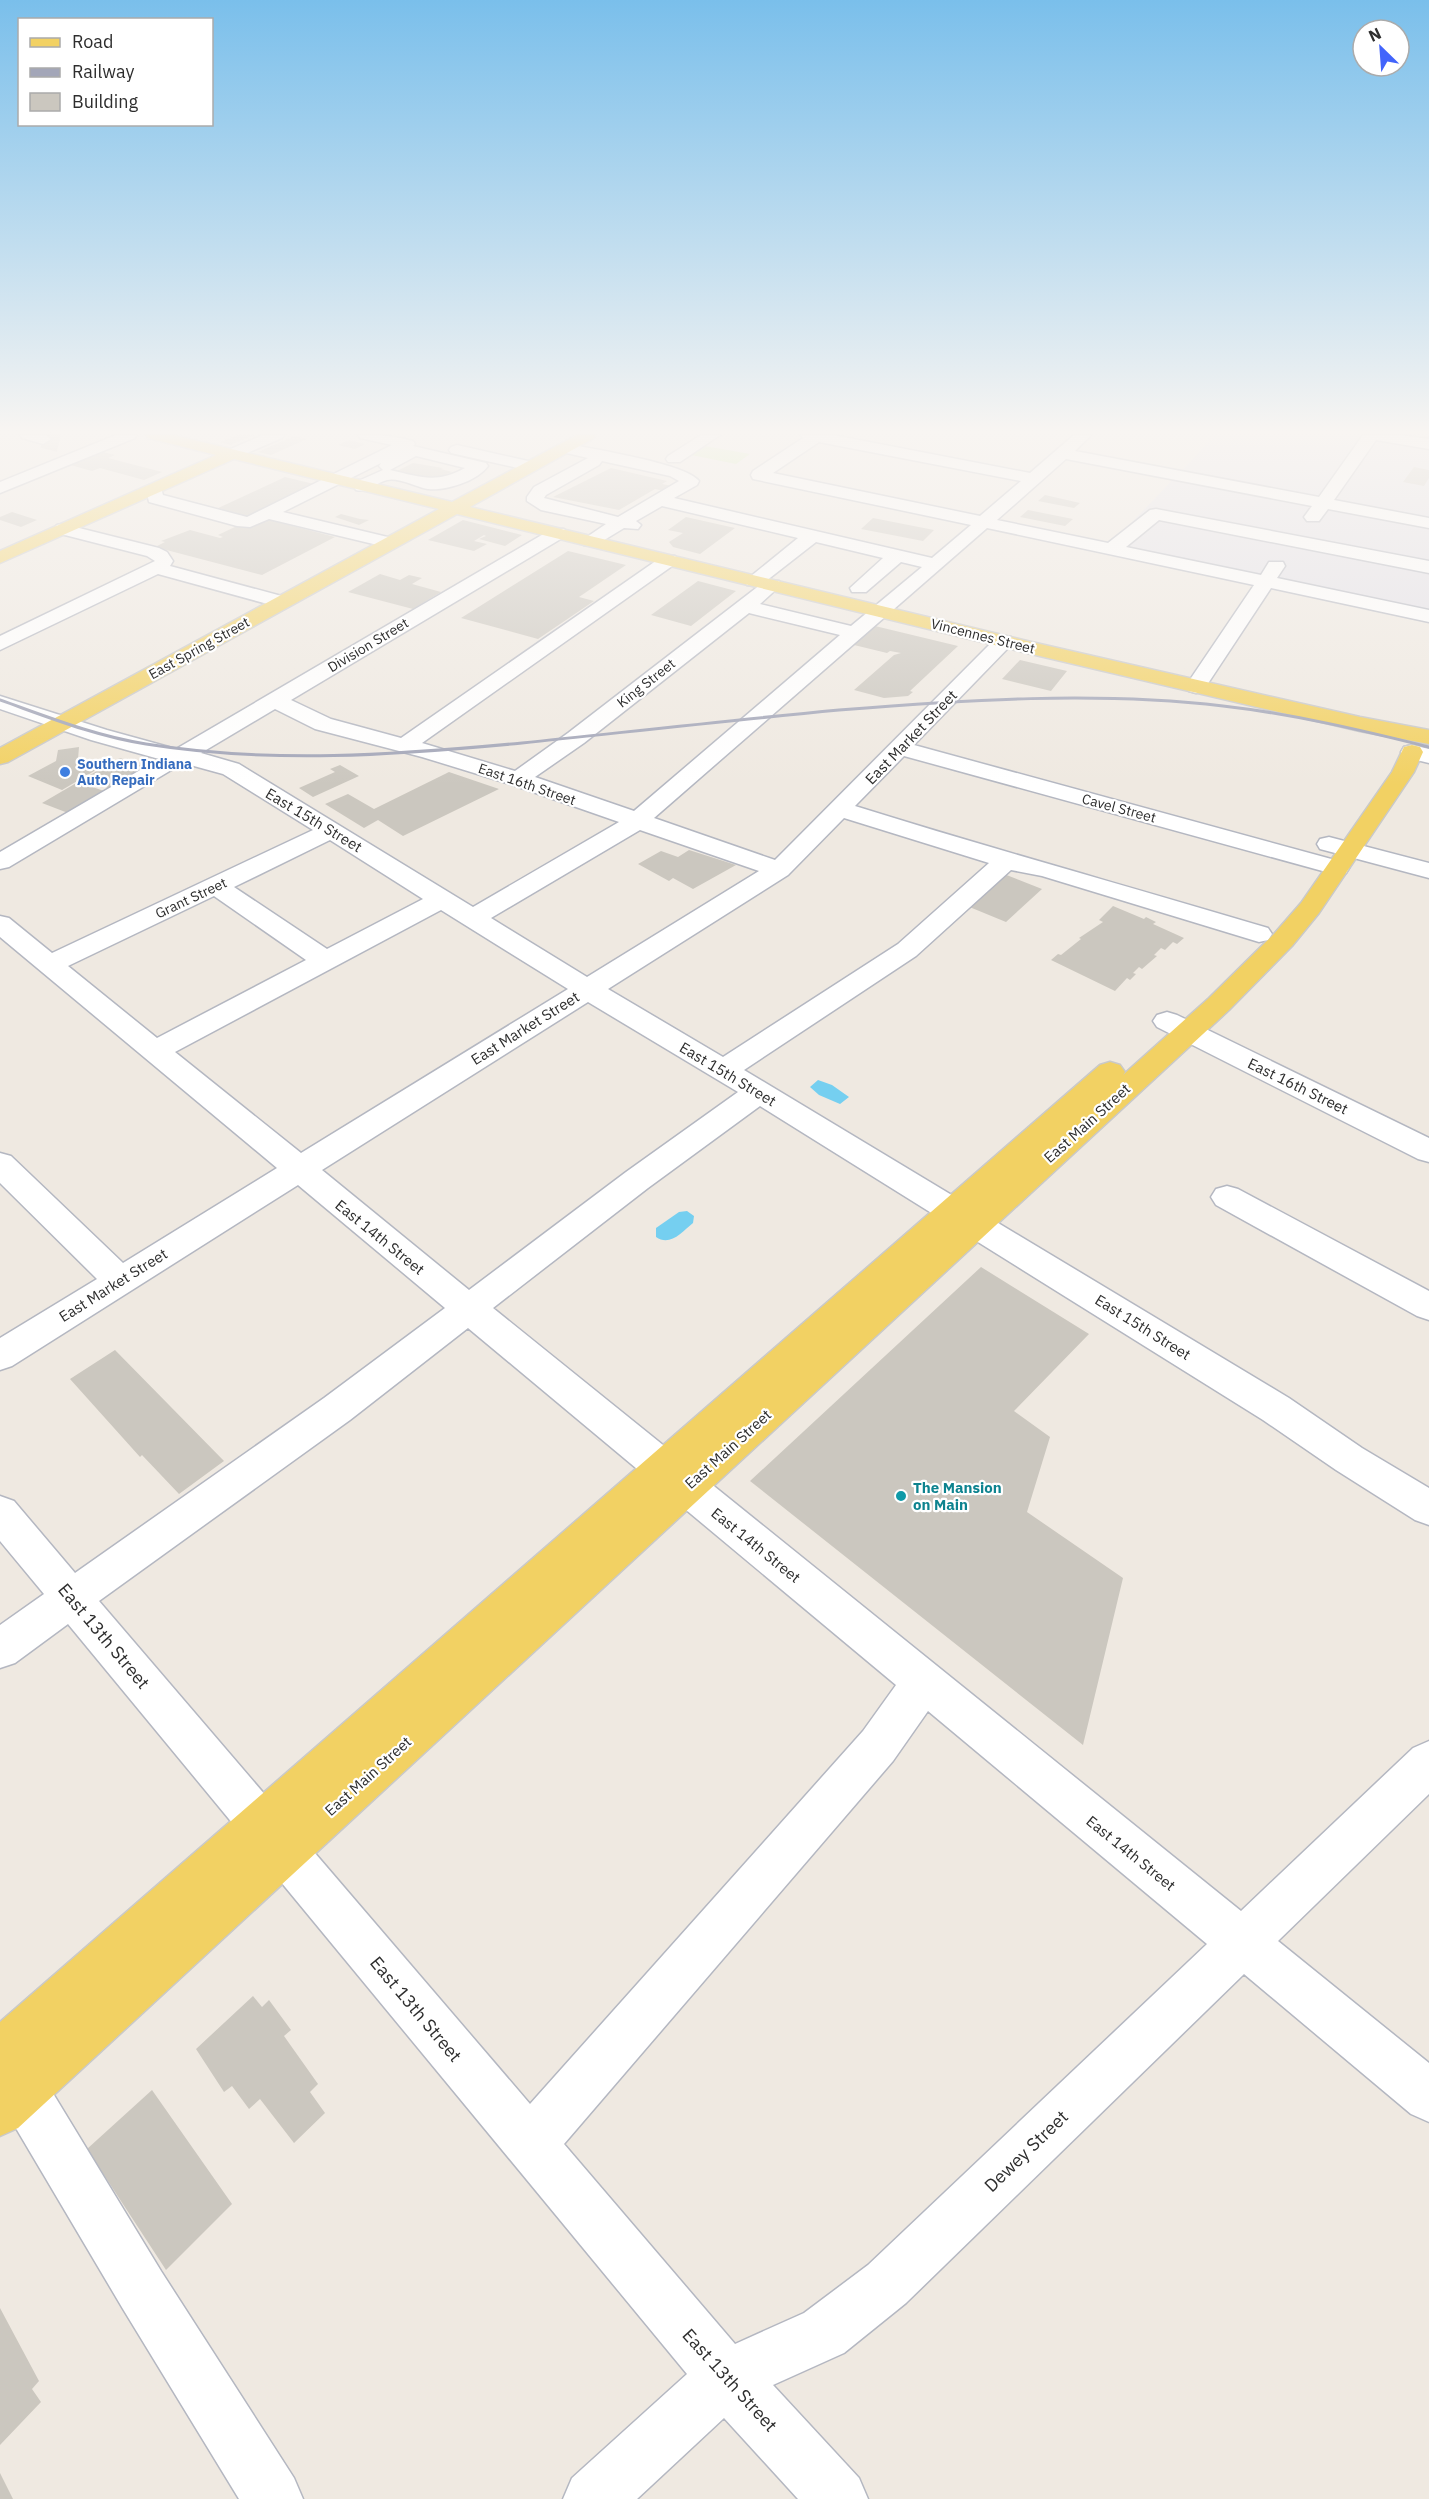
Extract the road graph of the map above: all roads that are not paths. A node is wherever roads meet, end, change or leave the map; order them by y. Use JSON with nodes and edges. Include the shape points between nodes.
{"nodes":[{"id":1,"x":14,"y":552,"type":"edge"},
{"id":2,"x":151,"y":552,"type":"edge"},
{"id":3,"x":359,"y":552,"type":"edge"},
{"id":4,"x":526,"y":552,"type":"edge"},
{"id":5,"x":635,"y":552,"type":"edge"},
{"id":6,"x":796,"y":552,"type":"edge"},
{"id":7,"x":877,"y":552,"type":"edge"},
{"id":8,"x":951,"y":552,"type":"edge"},
{"id":9,"x":1119,"y":552,"type":"edge"},
{"id":10,"x":1287,"y":552,"type":"edge"},
{"id":11,"x":1350,"y":552,"type":"edge"},
{"id":12,"x":897,"y":556,"type":"junction"},
{"id":13,"x":0,"y":558,"type":"edge"},
{"id":14,"x":669,"y":560,"type":"junction"},
{"id":15,"x":936,"y":565,"type":"junction"},
{"id":16,"x":1429,"y":567,"type":"edge"},
{"id":17,"x":156,"y":568,"type":"junction"},
{"id":18,"x":1264,"y":582,"type":"junction"},
{"id":19,"x":763,"y":583,"type":"junction"},
{"id":20,"x":859,"y":588,"type":"dead end"},
{"id":21,"x":282,"y":602,"type":"junction"},
{"id":22,"x":745,"y":606,"type":"junction"},
{"id":23,"x":883,"y":611,"type":"junction"},
{"id":24,"x":1429,"y":616,"type":"edge"},
{"id":25,"x":855,"y":633,"type":"junction"},
{"id":26,"x":1004,"y":641,"type":"junction"},
{"id":27,"x":0,"y":644,"type":"edge"},
{"id":28,"x":1196,"y":687,"type":"junction"},
{"id":29,"x":275,"y":700,"type":"junction"},
{"id":30,"x":0,"y":702,"type":"edge"},
{"id":31,"x":61,"y":723,"type":"junction"},
{"id":32,"x":1426,"y":744,"type":"edge"},
{"id":33,"x":405,"y":745,"type":"junction"},
{"id":34,"x":901,"y":748,"type":"junction"},
{"id":35,"x":0,"y":757,"type":"edge"},
{"id":36,"x":179,"y":757,"type":"junction"},
{"id":37,"x":518,"y":779,"type":"junction"},
{"id":38,"x":840,"y":809,"type":"junction"},
{"id":39,"x":636,"y":822,"type":"junction"},
{"id":40,"x":332,"y":830,"type":"junction"},
{"id":41,"x":1333,"y":856,"type":"junction"},
{"id":42,"x":1006,"y":861,"type":"junction"},
{"id":43,"x":0,"y":862,"type":"edge"},
{"id":44,"x":779,"y":870,"type":"junction"},
{"id":45,"x":1429,"y":871,"type":"edge"},
{"id":46,"x":216,"y":886,"type":"junction"},
{"id":47,"x":442,"y":899,"type":"junction"},
{"id":48,"x":473,"y":918,"type":"junction"},
{"id":49,"x":0,"y":924,"type":"edge"},
{"id":50,"x":1259,"y":934,"type":"junction"},
{"id":51,"x":326,"y":962,"type":"junction"},
{"id":52,"x":49,"y":965,"type":"junction"},
{"id":53,"x":587,"y":989,"type":"junction"},
{"id":54,"x":1177,"y":1027,"type":"junction"},
{"id":55,"x":155,"y":1052,"type":"junction"},
{"id":56,"x":722,"y":1071,"type":"junction"},
{"id":57,"x":759,"y":1092,"type":"junction"},
{"id":58,"x":1429,"y":1151,"type":"edge"},
{"id":59,"x":0,"y":1164,"type":"edge"},
{"id":60,"x":298,"y":1169,"type":"junction"},
{"id":61,"x":1227,"y":1197,"type":"dead end"},
{"id":62,"x":965,"y":1217,"type":"junction"},
{"id":63,"x":120,"y":1281,"type":"junction"},
{"id":64,"x":1429,"y":1307,"type":"edge"},
{"id":65,"x":468,"y":1309,"type":"junction"},
{"id":66,"x":0,"y":1356,"type":"edge"},
{"id":67,"x":674,"y":1478,"type":"junction"},
{"id":68,"x":1429,"y":1508,"type":"edge"},
{"id":69,"x":0,"y":1513,"type":"edge"},
{"id":70,"x":71,"y":1598,"type":"junction"},
{"id":71,"x":0,"y":1649,"type":"edge"},
{"id":72,"x":923,"y":1682,"type":"junction"},
{"id":73,"x":1429,"y":1763,"type":"edge"},
{"id":74,"x":272,"y":1838,"type":"junction"},
{"id":75,"x":1242,"y":1945,"type":"junction"},
{"id":76,"x":7,"y":2085,"type":"edge"},
{"id":77,"x":1429,"y":2096,"type":"edge"},
{"id":78,"x":529,"y":2144,"type":"junction"},
{"id":79,"x":726,"y":2377,"type":"junction"},
{"id":80,"x":273,"y":2499,"type":"edge"},
{"id":81,"x":593,"y":2499,"type":"edge"},
{"id":82,"x":838,"y":2499,"type":"edge"}],
"edges":[{"from":1,"to":13,"type":"main road"},
{"from":2,"to":17,"type":"street","via":[[164,561]]},
{"from":3,"to":21,"type":"main road","name":"East Spring Street"},
{"from":4,"to":29,"type":"street","name":"Division Street"},
{"from":5,"to":14,"type":"main road","name":"Vincennes Street"},
{"from":6,"to":19,"type":"street","name":"King Street"},
{"from":7,"to":12,"type":"street"},
{"from":8,"to":15,"type":"street"},
{"from":9,"to":18,"type":"street"},
{"from":10,"to":18,"type":"street"},
{"from":11,"to":16,"type":"street"},
{"from":12,"to":15,"type":"street"},
{"from":12,"to":20,"type":"street"},
{"from":14,"to":19,"type":"main road","name":"Vincennes Street"},
{"from":14,"to":33,"type":"street"},
{"from":15,"to":23,"type":"street"},
{"from":17,"to":21,"type":"street"},
{"from":17,"to":27,"type":"street"},
{"from":18,"to":24,"type":"street"},
{"from":18,"to":28,"type":"street"},
{"from":19,"to":22,"type":"street","name":"King Street"},
{"from":19,"to":23,"type":"main road","name":"Vincennes Street"},
{"from":21,"to":31,"type":"main road","name":"East Spring Street"},
{"from":22,"to":25,"type":"street"},
{"from":22,"to":37,"type":"street","name":"King Street"},
{"from":23,"to":25,"type":"street"},
{"from":23,"to":26,"type":"main road","name":"Vincennes Street"},
{"from":25,"to":39,"type":"street"},
{"from":26,"to":28,"type":"main road","name":"Vincennes Street"},
{"from":26,"to":34,"type":"street","name":"East Market Street"},
{"from":28,"to":32,"type":"main road","name":"Vincennes Street","via":[[1360,724]]},
{"from":29,"to":33,"type":"street","name":"East 16th Street","via":[[323,724]]},
{"from":29,"to":36,"type":"street","name":"Division Street"},
{"from":30,"to":31,"type":"street","name":"East 15th Street"},
{"from":31,"to":35,"type":"main road","name":"East Spring Street"},
{"from":31,"to":36,"type":"street","name":"East 15th Street"},
{"from":32,"to":41,"type":"main road","name":"East Main Street"},
{"from":33,"to":37,"type":"street","name":"East 16th Street"},
{"from":34,"to":38,"type":"street","name":"East Market Street"},
{"from":34,"to":41,"type":"street","name":"Cavel Street"},
{"from":36,"to":40,"type":"street","name":"East 15th Street","via":[[217,762]]},
{"from":36,"to":43,"type":"street","name":"Division Street"},
{"from":37,"to":39,"type":"street","name":"East 16th Street"},
{"from":38,"to":42,"type":"street"},
{"from":38,"to":44,"type":"street","name":"East Market Street"},
{"from":39,"to":44,"type":"street","name":"East 16th Street"},
{"from":39,"to":48,"type":"street"},
{"from":40,"to":46,"type":"street","name":"Grant Street"},
{"from":40,"to":47,"type":"street","name":"East 15th Street"},
{"from":41,"to":45,"type":"street","name":"Cavel Street"},
{"from":41,"to":50,"type":"main road","name":"East Main Street"},
{"from":41,"to":54,"type":"main road","name":"East Main Street","via":[[1310,908],[1283,940]]},
{"from":42,"to":50,"type":"street"},
{"from":42,"to":56,"type":"street","via":[[907,950]]},
{"from":44,"to":53,"type":"street","name":"East Market Street"},
{"from":46,"to":51,"type":"street"},
{"from":46,"to":52,"type":"street","name":"Grant Street"},
{"from":47,"to":48,"type":"street","name":"East 15th Street"},
{"from":47,"to":51,"type":"street"},
{"from":48,"to":53,"type":"street","name":"East 15th Street"},
{"from":49,"to":52,"type":"street","name":"East 14th Street"},
{"from":50,"to":54,"type":"main road","name":"East Main Street"},
{"from":51,"to":55,"type":"street"},
{"from":52,"to":55,"type":"street","name":"East 14th Street"},
{"from":53,"to":56,"type":"street","name":"East 15th Street"},
{"from":53,"to":60,"type":"street","name":"East Market Street"},
{"from":54,"to":58,"type":"street","name":"East 16th Street"},
{"from":54,"to":62,"type":"main road","name":"East Main Street"},
{"from":55,"to":60,"type":"street","name":"East 14th Street"},
{"from":56,"to":57,"type":"street","name":"East 15th Street"},
{"from":57,"to":62,"type":"street","name":"East 15th Street"},
{"from":57,"to":65,"type":"street"},
{"from":59,"to":63,"type":"street"},
{"from":60,"to":63,"type":"street","name":"East Market Street"},
{"from":60,"to":65,"type":"street","name":"East 14th Street"},
{"from":61,"to":64,"type":"street"},
{"from":62,"to":67,"type":"main road","name":"East Main Street"},
{"from":62,"to":68,"type":"street","name":"East 15th Street"},
{"from":63,"to":66,"type":"street","name":"East Market Street"},
{"from":65,"to":67,"type":"street","name":"East 14th Street"},
{"from":65,"to":70,"type":"street","via":[[337,1409]]},
{"from":67,"to":72,"type":"street","name":"East 14th Street"},
{"from":67,"to":74,"type":"main road","name":"East Main Street"},
{"from":69,"to":70,"type":"street","name":"East 13th Street"},
{"from":70,"to":71,"type":"street"},
{"from":70,"to":74,"type":"street","name":"East 13th Street"},
{"from":72,"to":75,"type":"street","name":"East 14th Street"},
{"from":72,"to":78,"type":"street","via":[[878,1746]]},
{"from":73,"to":75,"type":"street","name":"Dewey Street"},
{"from":74,"to":76,"type":"main road","name":"East Main Street"},
{"from":74,"to":78,"type":"street","name":"East 13th Street"},
{"from":75,"to":77,"type":"street","name":"East 14th Street"},
{"from":75,"to":79,"type":"street","name":"Dewey Street","via":[[887,2284],[824,2333]]},
{"from":76,"to":80,"type":"street"},
{"from":78,"to":79,"type":"street","name":"East 13th Street"},
{"from":79,"to":81,"type":"street","name":"Dewey Street"},
{"from":79,"to":82,"type":"street","name":"East 13th Street"}]}
